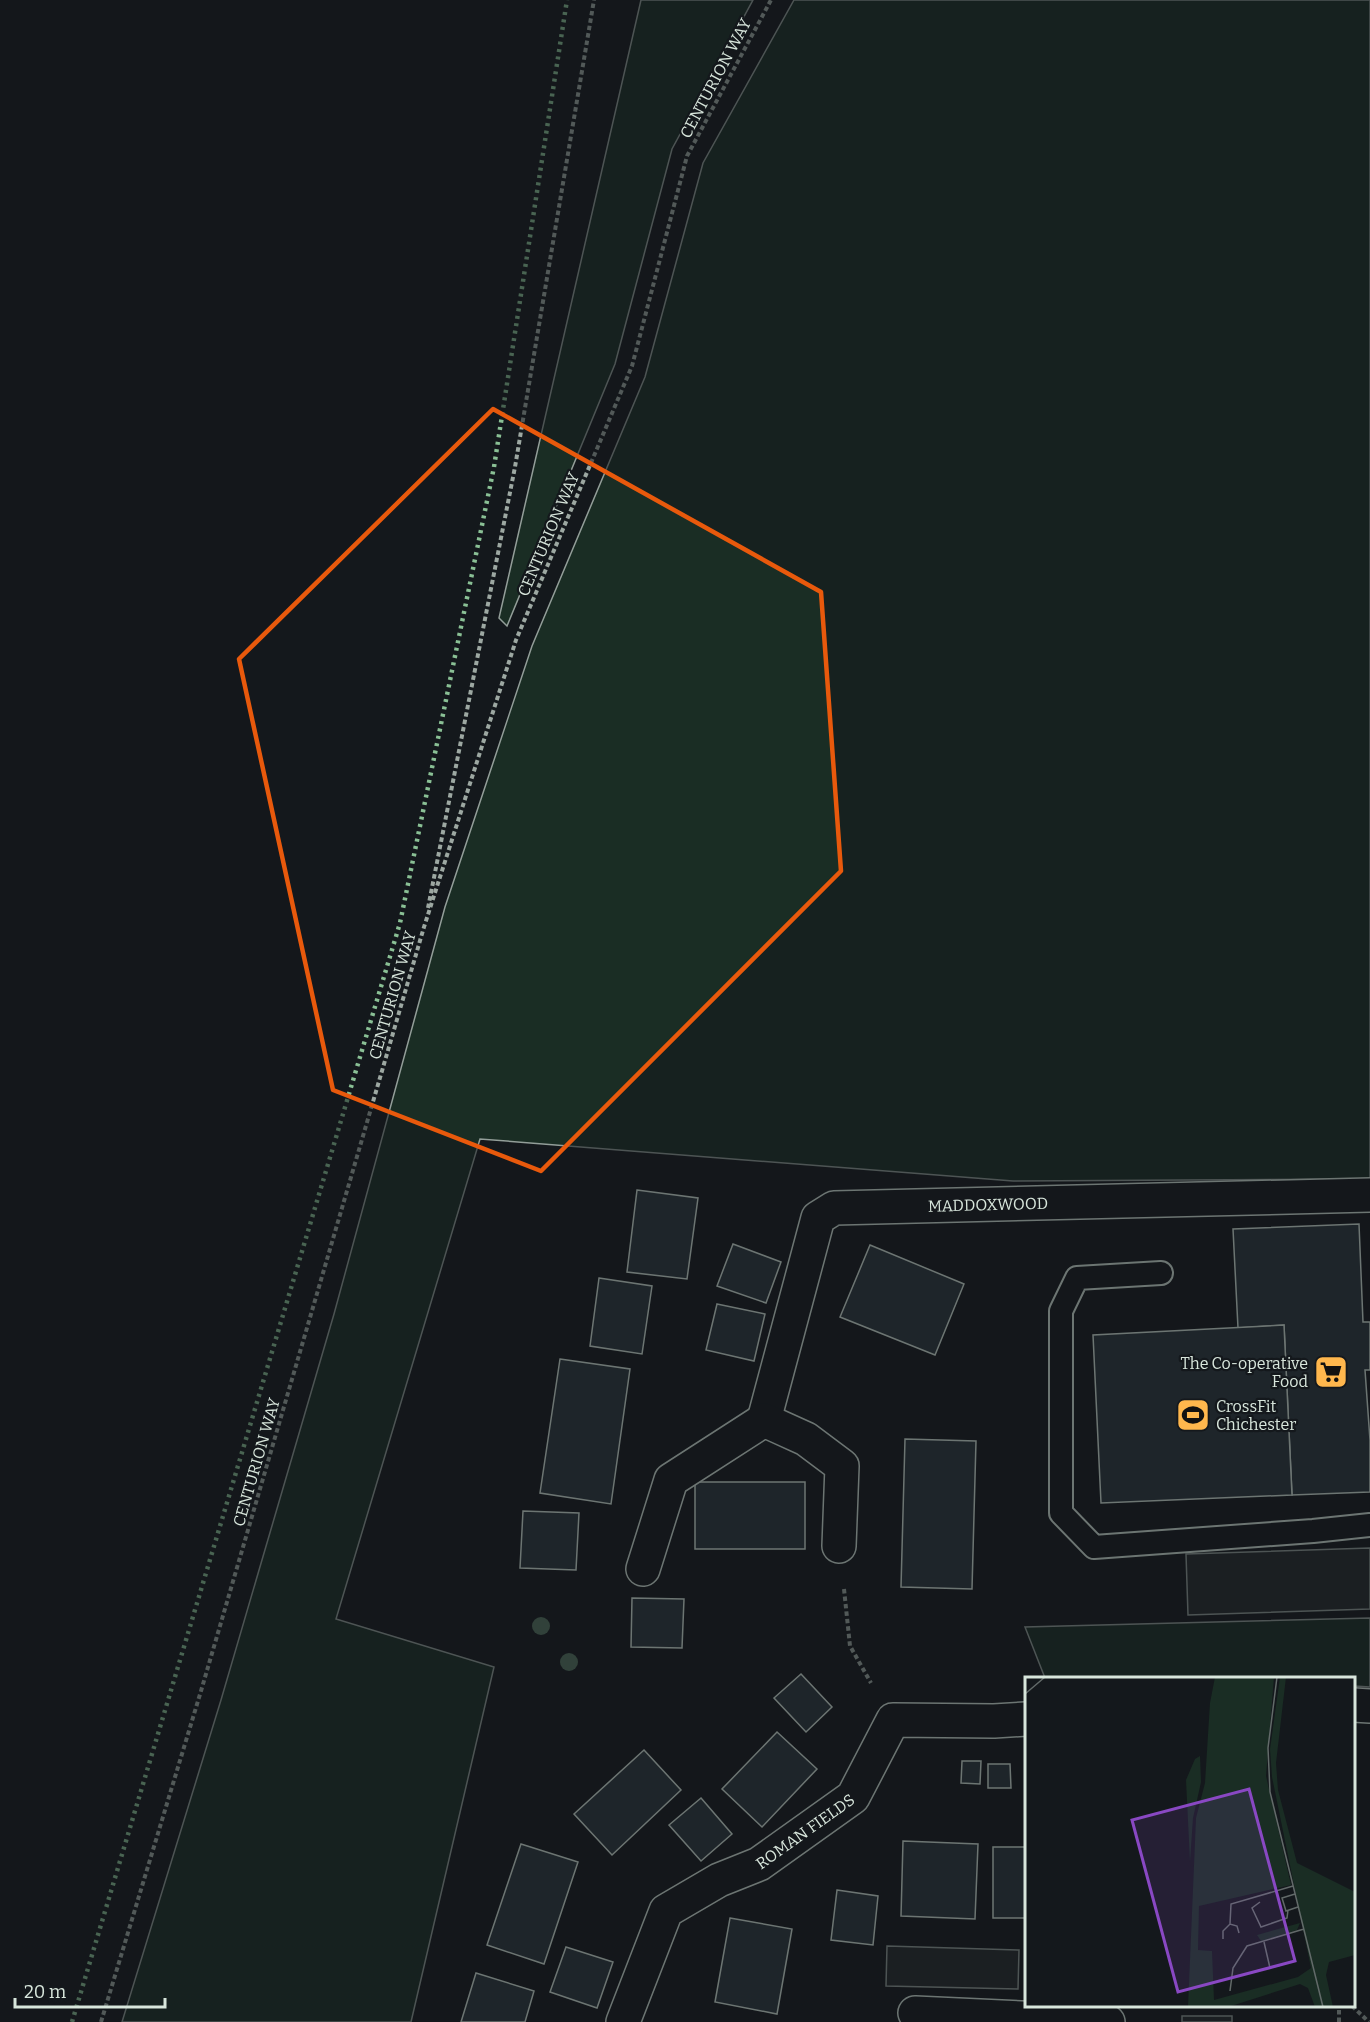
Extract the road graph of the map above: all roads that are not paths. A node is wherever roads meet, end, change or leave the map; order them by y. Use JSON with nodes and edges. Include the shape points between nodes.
{"nodes":[{"id":1,"x":1370,"y":1195,"type":"edge"},
{"id":2,"x":1161,"y":1274,"type":"dead end"},
{"id":3,"x":764,"y":1420,"type":"junction"},
{"id":4,"x":1370,"y":1525,"type":"edge"},
{"id":5,"x":839,"y":1546,"type":"road end"},
{"id":6,"x":643,"y":1569,"type":"dead end"},
{"id":7,"x":1355,"y":1705,"type":"edge"},
{"id":8,"x":1370,"y":1706,"type":"edge"},
{"id":9,"x":1025,"y":1719,"type":"edge"},
{"id":10,"x":915,"y":2013,"type":"dead end"},
{"id":11,"x":1091,"y":2016,"type":"edge"},
{"id":12,"x":635,"y":2018,"type":"edge"}],
"edges":[{"from":1,"to":3,"type":"street","name":"MADDOXWOOD","via":[[834,1208],[818,1218]]},
{"from":2,"to":4,"type":"lane","via":[[1077,1278],[1061,1311],[1061,1513],[1094,1546]]},
{"from":3,"to":5,"type":"street","via":[[806,1439],[842,1466]]},
{"from":3,"to":6,"type":"street","via":[[671,1480]]},
{"from":7,"to":8,"type":"street"},
{"from":9,"to":12,"type":"street","name":"ROMAN FIELDS","via":[[893,1720],[853,1797],[759,1864],[719,1880],[666,1911]]},
{"from":10,"to":11,"type":"street"}]}
